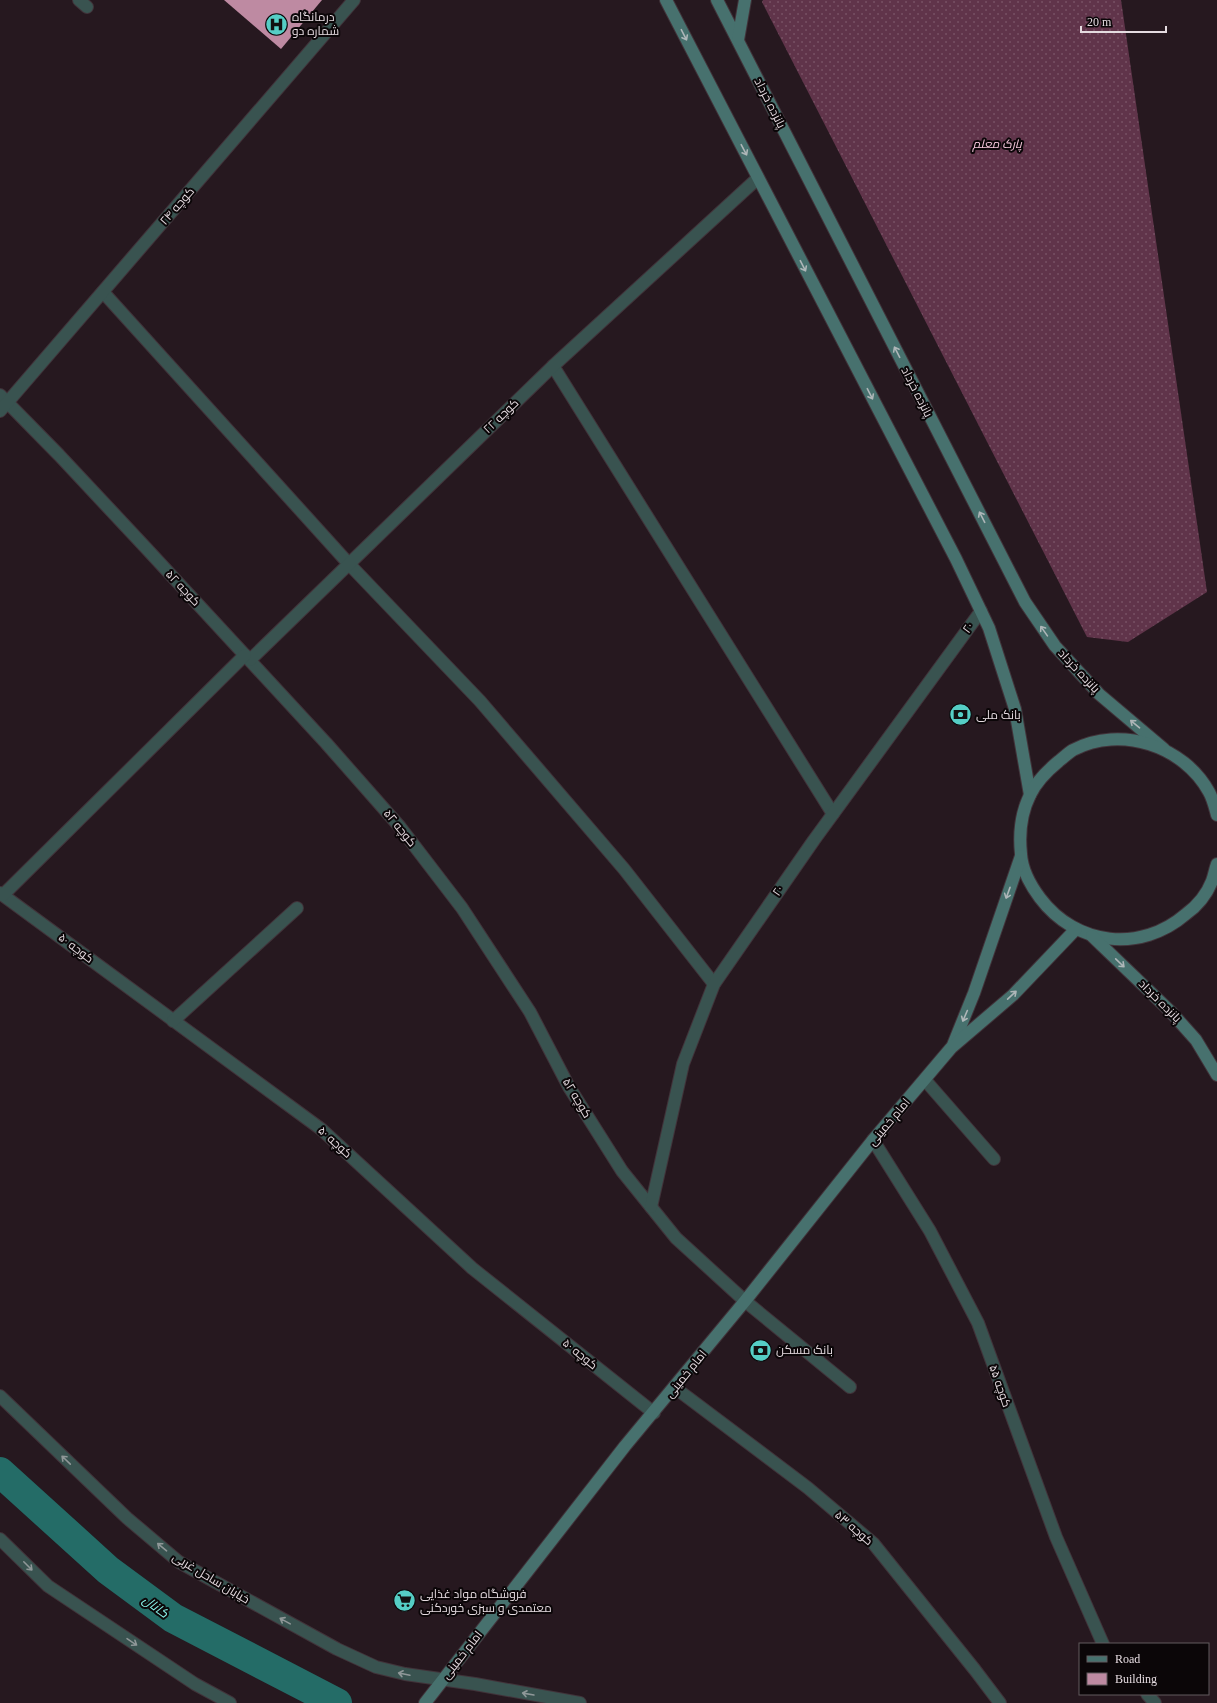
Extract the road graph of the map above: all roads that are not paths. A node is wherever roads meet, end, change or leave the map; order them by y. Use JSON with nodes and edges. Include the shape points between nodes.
{"nodes":[{"id":1,"x":354,"y":0,"type":"edge"},
{"id":2,"x":666,"y":0,"type":"edge"},
{"id":3,"x":717,"y":0,"type":"edge"},
{"id":4,"x":745,"y":0,"type":"edge"},
{"id":5,"x":738,"y":40,"type":"junction"},
{"id":6,"x":758,"y":178,"type":"junction"},
{"id":7,"x":103,"y":292,"type":"junction"},
{"id":8,"x":553,"y":366,"type":"junction"},
{"id":9,"x":2,"y":403,"type":"edge"},
{"id":10,"x":349,"y":564,"type":"junction"},
{"id":11,"x":981,"y":611,"type":"junction"},
{"id":12,"x":247,"y":658,"type":"junction"},
{"id":13,"x":1164,"y":749,"type":"junction"},
{"id":14,"x":1030,"y":795,"type":"junction"},
{"id":15,"x":833,"y":814,"type":"junction"},
{"id":16,"x":1217,"y":815,"type":"edge"},
{"id":17,"x":1021,"y":856,"type":"junction"},
{"id":18,"x":1217,"y":864,"type":"edge"},
{"id":19,"x":2,"y":894,"type":"edge"},
{"id":20,"x":297,"y":908,"type":"dead end"},
{"id":21,"x":1076,"y":929,"type":"junction"},
{"id":22,"x":1092,"y":936,"type":"junction"},
{"id":23,"x":714,"y":984,"type":"junction"},
{"id":24,"x":173,"y":1021,"type":"junction"},
{"id":25,"x":951,"y":1048,"type":"junction"},
{"id":26,"x":1217,"y":1075,"type":"edge"},
{"id":27,"x":924,"y":1080,"type":"junction"},
{"id":28,"x":873,"y":1140,"type":"junction"},
{"id":29,"x":994,"y":1160,"type":"dead end"},
{"id":30,"x":651,"y":1207,"type":"junction"},
{"id":31,"x":745,"y":1301,"type":"junction"},
{"id":32,"x":674,"y":1387,"type":"junction"},
{"id":33,"x":850,"y":1388,"type":"dead end"},
{"id":34,"x":0,"y":1396,"type":"edge"},
{"id":35,"x":654,"y":1413,"type":"junction"},
{"id":36,"x":0,"y":1539,"type":"edge"},
{"id":37,"x":1103,"y":1643,"type":"edge"},
{"id":38,"x":442,"y":1680,"type":"junction"},
{"id":39,"x":1148,"y":1695,"type":"edge"},
{"id":40,"x":230,"y":1703,"type":"edge"},
{"id":41,"x":425,"y":1703,"type":"edge"},
{"id":42,"x":580,"y":1703,"type":"edge"},
{"id":43,"x":1000,"y":1703,"type":"edge"},
{"id":44,"x":1155,"y":1703,"type":"edge"}],
"edges":[{"from":1,"to":7,"type":"street","name":"کوچه ۲۴"},
{"from":2,"to":6,"type":"main road","one_way":true},
{"from":3,"to":5,"type":"main road","name":"پانزده خرداد"},
{"from":4,"to":5,"type":"main road"},
{"from":13,"to":5,"type":"main road","name":"پانزده خرداد","one_way":true,"via":[[1099,694],[1054,646],[1024,602]]},
{"from":6,"to":8,"type":"street","name":"کوچه ۲۲"},
{"from":6,"to":11,"type":"main road","one_way":true},
{"from":7,"to":9,"type":"street","name":"کوچه ۲۴"},
{"from":7,"to":10,"type":"street"},
{"from":8,"to":10,"type":"street","name":"کوچه ۲۲"},
{"from":8,"to":15,"type":"street"},
{"from":9,"to":12,"type":"street","name":"کوچه ۵۲","via":[[59,454]]},
{"from":10,"to":12,"type":"street","name":"کوچه ۲۲"},
{"from":10,"to":23,"type":"street","via":[[480,701],[624,869]]},
{"from":11,"to":14,"type":"main road","via":[[989,628],[1014,709]]},
{"from":11,"to":15,"type":"street","name":"۲۰"},
{"from":12,"to":19,"type":"street","name":"کوچه ۲۲"},
{"from":12,"to":30,"type":"street","name":"کوچه ۵۲","via":[[400,827],[462,908],[530,1012],[569,1087],[622,1171]]},
{"from":13,"to":14,"type":"main road","via":[[1134,740],[1103,740],[1073,750],[1048,769]]},
{"from":13,"to":16,"type":"main road","via":[[1190,767],[1209,793]]},
{"from":14,"to":17,"type":"main road","via":[[1021,825]]},
{"from":15,"to":23,"type":"street","name":"۲۰"},
{"from":17,"to":21,"type":"main road","via":[[1031,886],[1050,911]]},
{"from":17,"to":25,"type":"main road","name":"امام خمینی","one_way":true,"via":[[974,993]]},
{"from":18,"to":22,"type":"main road","via":[[1212,882],[1196,906],[1175,924],[1149,936],[1120,940]]},
{"from":19,"to":24,"type":"street","name":"کوچه ۵۰"},
{"from":20,"to":24,"type":"street"},
{"from":21,"to":22,"type":"main road"},
{"from":25,"to":21,"type":"main road","name":"امام خمینی","one_way":true,"via":[[1013,995]]},
{"from":22,"to":26,"type":"main road","name":"پانزده خرداد","one_way":true,"via":[[1171,1012],[1196,1040]]},
{"from":23,"to":30,"type":"street","name":"۲۰","via":[[683,1064]]},
{"from":24,"to":35,"type":"street","name":"کوچه ۵۰","via":[[321,1129],[472,1268]]},
{"from":25,"to":27,"type":"main road","name":"امام خمینی"},
{"from":27,"to":28,"type":"main road","name":"امام خمینی"},
{"from":27,"to":29,"type":"street"},
{"from":28,"to":31,"type":"main road","name":"امام خمینی"},
{"from":28,"to":37,"type":"street","name":"کوچه ۵۵","via":[[930,1231],[978,1323],[1056,1537]]},
{"from":30,"to":31,"type":"street","name":"کوچه ۵۲","via":[[676,1238]]},
{"from":31,"to":32,"type":"main road","name":"امام خمینی"},
{"from":31,"to":33,"type":"street","name":"کوچه ۵۲"},
{"from":32,"to":35,"type":"main road","name":"امام خمینی"},
{"from":32,"to":43,"type":"street","name":"کوچه ۵۳","via":[[808,1488],[873,1543]]},
{"from":38,"to":34,"type":"street","name":"خیابان ساحل غربی","one_way":true,"via":[[376,1667],[337,1649],[179,1562],[127,1518]]},
{"from":35,"to":38,"type":"main road","name":"امام خمینی","via":[[625,1446]]},
{"from":36,"to":40,"type":"street","one_way":true,"via":[[48,1586],[195,1684]]},
{"from":38,"to":41,"type":"main road","name":"امام خمینی"},
{"from":42,"to":38,"type":"street","name":"خیابان ساحل غربی","one_way":true},
{"from":39,"to":44,"type":"street"}]}
